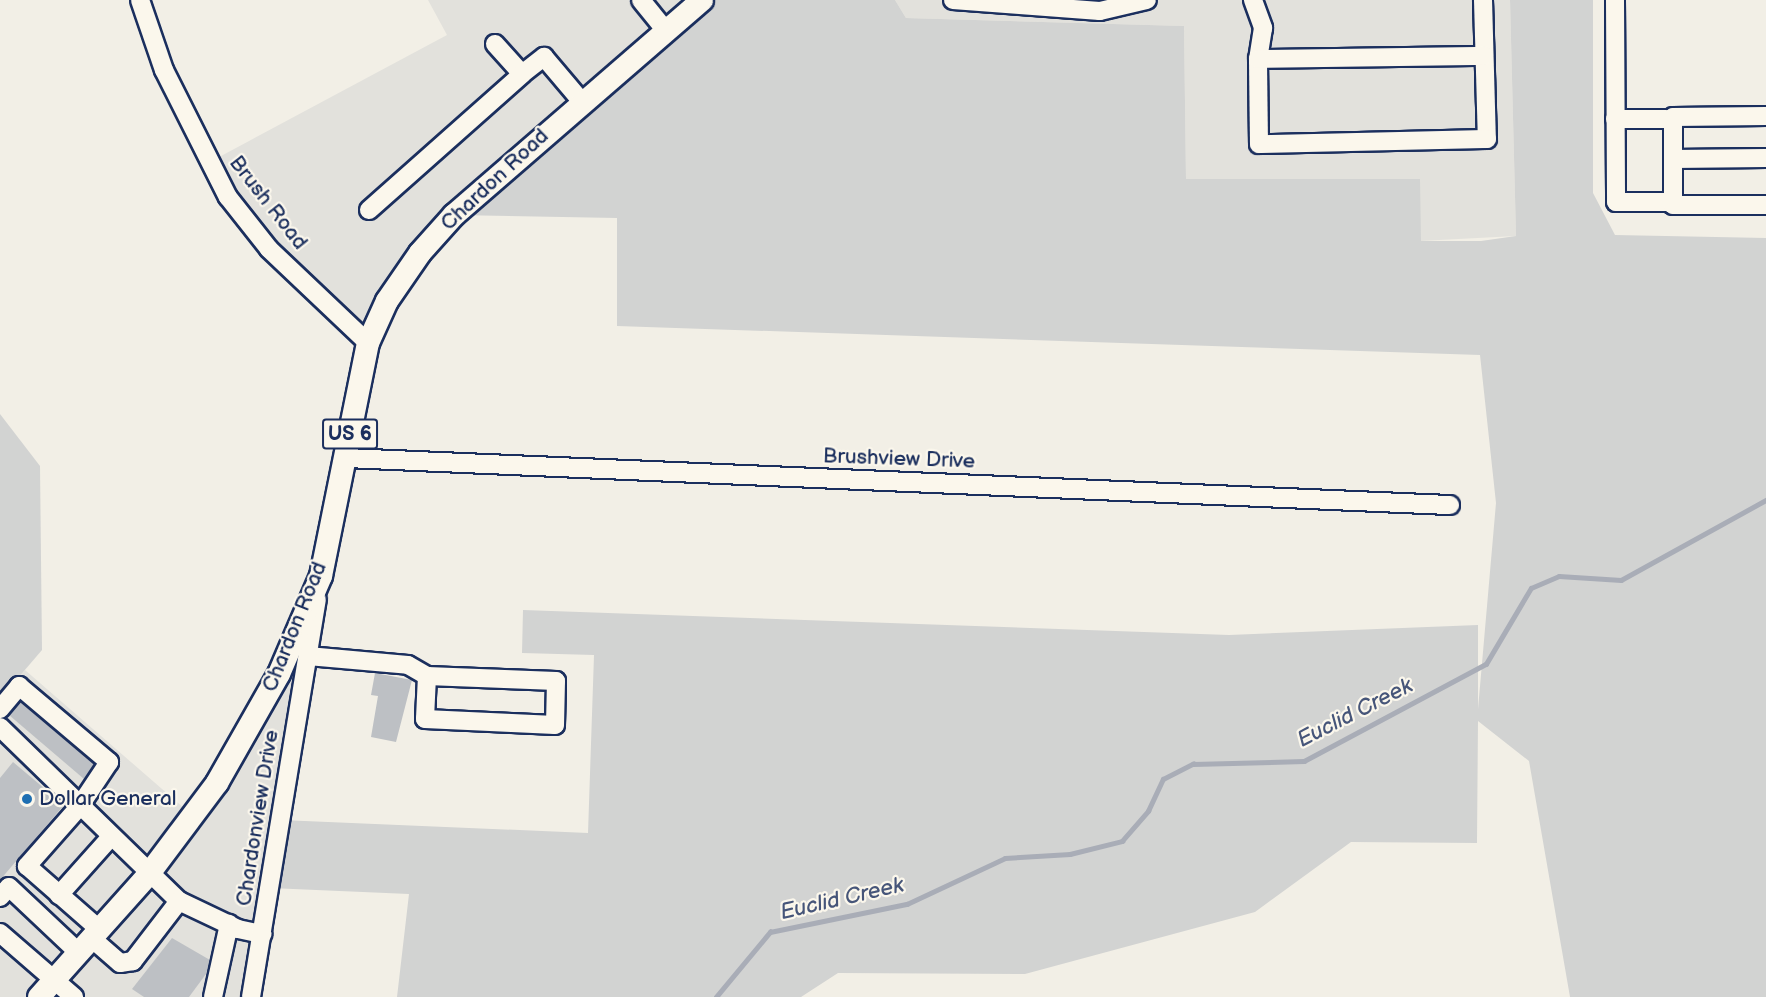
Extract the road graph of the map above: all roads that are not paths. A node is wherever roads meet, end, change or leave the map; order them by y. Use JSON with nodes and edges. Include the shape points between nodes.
{"nodes":[{"id":1,"x":141,"y":0,"type":"edge"},
{"id":2,"x":641,"y":0,"type":"edge"},
{"id":3,"x":702,"y":0,"type":"edge"},
{"id":4,"x":953,"y":0,"type":"edge"},
{"id":5,"x":1147,"y":0,"type":"edge"},
{"id":6,"x":1253,"y":0,"type":"edge"},
{"id":7,"x":1483,"y":0,"type":"edge"},
{"id":8,"x":1615,"y":0,"type":"edge"},
{"id":9,"x":666,"y":31,"type":"junction"},
{"id":10,"x":495,"y":44,"type":"dead end"},
{"id":11,"x":1484,"y":56,"type":"junction"},
{"id":12,"x":1258,"y":59,"type":"junction"},
{"id":13,"x":522,"y":74,"type":"junction"},
{"id":14,"x":582,"y":102,"type":"junction"},
{"id":15,"x":1766,"y":116,"type":"edge"},
{"id":16,"x":1615,"y":119,"type":"junction"},
{"id":17,"x":1666,"y":119,"type":"dead end"},
{"id":18,"x":1766,"y":158,"type":"edge"},
{"id":19,"x":1673,"y":159,"type":"junction"},
{"id":20,"x":1666,"y":202,"type":"dead end"},
{"id":21,"x":1766,"y":205,"type":"edge"},
{"id":22,"x":369,"y":210,"type":"dead end"},
{"id":23,"x":368,"y":343,"type":"junction"},
{"id":24,"x":346,"y":458,"type":"junction"},
{"id":25,"x":1450,"y":505,"type":"dead end"},
{"id":26,"x":321,"y":576,"type":"junction"},
{"id":27,"x":308,"y":656,"type":"junction"},
{"id":28,"x":427,"y":676,"type":"junction"},
{"id":29,"x":0,"y":709,"type":"edge"},
{"id":30,"x":0,"y":727,"type":"edge"},
{"id":31,"x":79,"y":807,"type":"junction"},
{"id":32,"x":110,"y":838,"type":"junction"},
{"id":33,"x":148,"y":875,"type":"junction"},
{"id":34,"x":59,"y":895,"type":"junction"},
{"id":35,"x":0,"y":897,"type":"edge"},
{"id":36,"x":179,"y":901,"type":"junction"},
{"id":37,"x":229,"y":924,"type":"junction"},
{"id":38,"x":0,"y":933,"type":"edge"},
{"id":39,"x":262,"y":934,"type":"junction"},
{"id":40,"x":89,"y":940,"type":"junction"},
{"id":41,"x":54,"y":980,"type":"junction"},
{"id":42,"x":39,"y":997,"type":"edge"},
{"id":43,"x":74,"y":997,"type":"edge"},
{"id":44,"x":213,"y":997,"type":"edge"},
{"id":45,"x":251,"y":997,"type":"edge"}],
"edges":[{"from":1,"to":23,"type":"street","name":"Brush Road","via":[[164,70],[228,196],[269,249]]},
{"from":2,"to":9,"type":"street"},
{"from":3,"to":9,"type":"main road","name":"Chardon Road","number":"US 6"},
{"from":4,"to":5,"type":"street","via":[[1100,11]]},
{"from":6,"to":12,"type":"street","via":[[1263,27]]},
{"from":7,"to":11,"type":"street"},
{"from":8,"to":16,"type":"street"},
{"from":9,"to":14,"type":"main road","name":"Chardon Road","number":"US 6"},
{"from":10,"to":13,"type":"street"},
{"from":11,"to":12,"type":"street"},
{"from":11,"to":12,"type":"street","via":[[1487,139],[1259,144]]},
{"from":13,"to":14,"type":"street","via":[[543,57]]},
{"from":13,"to":22,"type":"street"},
{"from":14,"to":23,"type":"main road","name":"Chardon Road","number":"US 6","via":[[502,169],[420,253],[387,301]]},
{"from":15,"to":19,"type":"street","via":[[1673,117]]},
{"from":16,"to":17,"type":"street"},
{"from":16,"to":20,"type":"street","via":[[1616,202]]},
{"from":18,"to":19,"type":"street"},
{"from":19,"to":21,"type":"street","via":[[1673,205]]},
{"from":23,"to":24,"type":"main road","name":"Chardon Road","number":"US 6"},
{"from":24,"to":25,"type":"street","name":"Brushview Drive"},
{"from":24,"to":26,"type":"main road","name":"Chardon Road","number":"US 6"},
{"from":26,"to":27,"type":"street","name":"Chardonview Drive"},
{"from":26,"to":33,"type":"main road","name":"Chardon Road","number":"US 6","via":[[255,720],[217,783]]},
{"from":27,"to":28,"type":"street","via":[[385,660]]},
{"from":27,"to":39,"type":"street","name":"Chardonview Drive"},
{"from":28,"to":28,"type":"street","via":[[424,719],[555,725],[556,681]]},
{"from":29,"to":31,"type":"street","via":[[20,686],[109,762]]},
{"from":30,"to":31,"type":"street"},
{"from":31,"to":32,"type":"street"},
{"from":31,"to":34,"type":"street","via":[[27,866]]},
{"from":32,"to":33,"type":"street"},
{"from":32,"to":34,"type":"street"},
{"from":33,"to":36,"type":"street"},
{"from":33,"to":40,"type":"main road","name":"Chardon Road","number":"US 6"},
{"from":34,"to":40,"type":"street"},
{"from":35,"to":40,"type":"street","via":[[9,887]]},
{"from":36,"to":37,"type":"street"},
{"from":36,"to":40,"type":"street","via":[[133,961],[120,963]]},
{"from":37,"to":39,"type":"street"},
{"from":37,"to":44,"type":"street"},
{"from":38,"to":41,"type":"street"},
{"from":39,"to":45,"type":"street","name":"Chardonview Drive"},
{"from":40,"to":41,"type":"main road","name":"Chardon Road","number":"US 6"},
{"from":41,"to":42,"type":"main road","name":"Chardon Road","number":"US 6"},
{"from":41,"to":43,"type":"street"}]}
